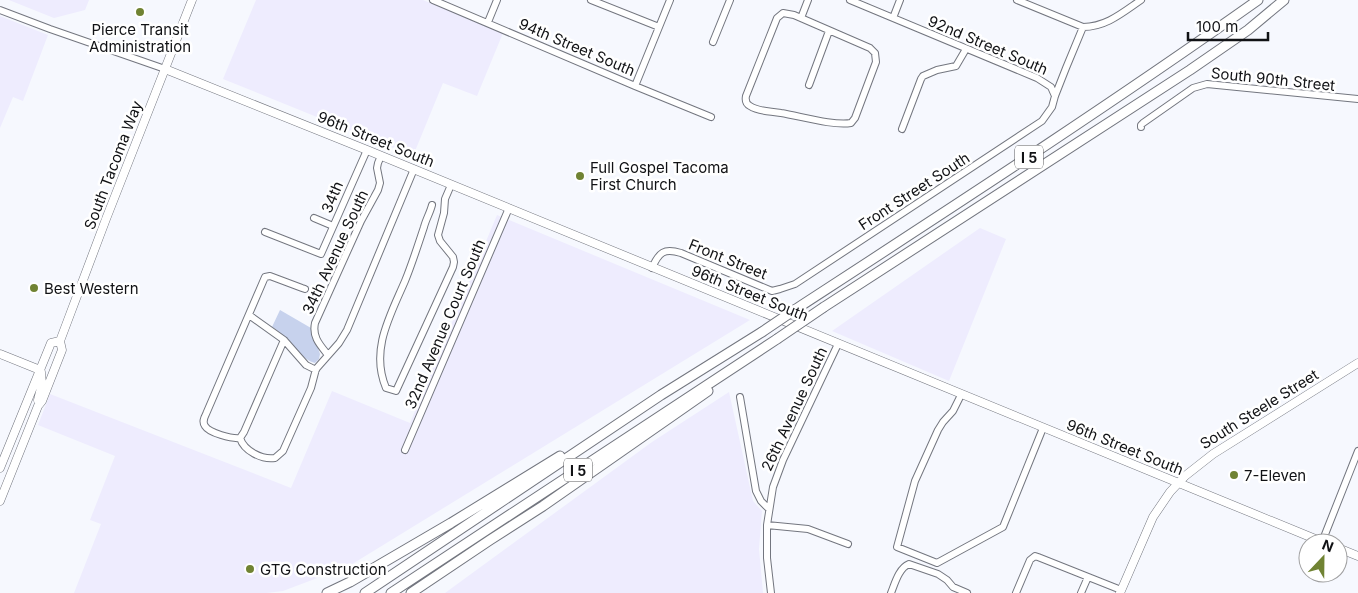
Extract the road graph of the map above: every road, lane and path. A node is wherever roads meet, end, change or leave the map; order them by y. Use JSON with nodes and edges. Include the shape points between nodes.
{"nodes":[{"id":1,"x":192,"y":0,"type":"edge"},
{"id":2,"x":433,"y":0,"type":"edge"},
{"id":3,"x":497,"y":0,"type":"edge"},
{"id":4,"x":590,"y":0,"type":"edge"},
{"id":5,"x":670,"y":0,"type":"edge"},
{"id":6,"x":730,"y":0,"type":"edge"},
{"id":7,"x":808,"y":0,"type":"edge"},
{"id":8,"x":850,"y":0,"type":"edge"},
{"id":9,"x":900,"y":0,"type":"edge"},
{"id":10,"x":1017,"y":0,"type":"edge"},
{"id":11,"x":1141,"y":0,"type":"edge"},
{"id":12,"x":1258,"y":0,"type":"edge"},
{"id":13,"x":1284,"y":0,"type":"edge"},
{"id":14,"x":0,"y":10,"type":"edge"},
{"id":15,"x":801,"y":18,"type":"junction"},
{"id":16,"x":893,"y":18,"type":"junction"},
{"id":17,"x":488,"y":22,"type":"junction"},
{"id":18,"x":659,"y":27,"type":"junction"},
{"id":19,"x":1083,"y":28,"type":"junction"},
{"id":20,"x":829,"y":31,"type":"junction"},
{"id":21,"x":713,"y":42,"type":"dead end"},
{"id":22,"x":966,"y":49,"type":"junction"},
{"id":23,"x":165,"y":69,"type":"junction"},
{"id":24,"x":809,"y":85,"type":"dead end"},
{"id":25,"x":635,"y":86,"type":"junction"},
{"id":26,"x":1055,"y":96,"type":"junction"},
{"id":27,"x":1358,"y":99,"type":"edge"},
{"id":28,"x":711,"y":117,"type":"dead end"},
{"id":29,"x":1141,"y":127,"type":"dead end"},
{"id":30,"x":902,"y":129,"type":"dead end"},
{"id":31,"x":366,"y":150,"type":"junction"},
{"id":32,"x":381,"y":156,"type":"junction"},
{"id":33,"x":414,"y":169,"type":"junction"},
{"id":34,"x":451,"y":184,"type":"junction"},
{"id":35,"x":432,"y":205,"type":"dead end"},
{"id":36,"x":508,"y":208,"type":"junction"},
{"id":37,"x":314,"y":218,"type":"dead end"},
{"id":38,"x":333,"y":226,"type":"junction"},
{"id":39,"x":265,"y":232,"type":"dead end"},
{"id":40,"x":652,"y":268,"type":"junction"},
{"id":41,"x":305,"y":288,"type":"dead end"},
{"id":42,"x":772,"y":290,"type":"joint"},
{"id":43,"x":249,"y":315,"type":"junction"},
{"id":44,"x":284,"y":340,"type":"junction"},
{"id":45,"x":60,"y":341,"type":"junction"},
{"id":46,"x":838,"y":344,"type":"junction"},
{"id":47,"x":765,"y":347,"type":"junction"},
{"id":48,"x":0,"y":354,"type":"edge"},
{"id":49,"x":328,"y":355,"type":"junction"},
{"id":50,"x":1358,"y":363,"type":"edge"},
{"id":51,"x":40,"y":370,"type":"junction"},
{"id":52,"x":316,"y":370,"type":"junction"},
{"id":53,"x":661,"y":395,"type":"junction"},
{"id":54,"x":961,"y":395,"type":"junction"},
{"id":55,"x":740,"y":397,"type":"dead end"},
{"id":56,"x":38,"y":406,"type":"junction"},
{"id":57,"x":1043,"y":428,"type":"junction"},
{"id":58,"x":240,"y":438,"type":"junction"},
{"id":59,"x":405,"y":450,"type":"dead end"},
{"id":60,"x":1358,"y":451,"type":"edge"},
{"id":61,"x":0,"y":468,"type":"edge"},
{"id":62,"x":1177,"y":483,"type":"junction"},
{"id":63,"x":0,"y":501,"type":"edge"},
{"id":64,"x":769,"y":509,"type":"junction"},
{"id":65,"x":767,"y":525,"type":"junction"},
{"id":66,"x":1301,"y":533,"type":"edge"},
{"id":67,"x":1326,"y":533,"type":"edge"},
{"id":68,"x":848,"y":544,"type":"dead end"},
{"id":69,"x":454,"y":564,"type":"junction"},
{"id":70,"x":1088,"y":578,"type":"junction"},
{"id":71,"x":952,"y":590,"type":"edge"},
{"id":72,"x":1120,"y":592,"type":"edge"},
{"id":73,"x":327,"y":593,"type":"edge"},
{"id":74,"x":365,"y":593,"type":"edge"},
{"id":75,"x":391,"y":593,"type":"edge"},
{"id":76,"x":411,"y":593,"type":"edge"},
{"id":77,"x":419,"y":593,"type":"edge"},
{"id":78,"x":772,"y":593,"type":"edge"},
{"id":79,"x":891,"y":593,"type":"edge"},
{"id":80,"x":967,"y":593,"type":"edge"},
{"id":81,"x":1016,"y":593,"type":"edge"},
{"id":82,"x":1081,"y":593,"type":"edge"}],
"edges":[{"from":1,"to":23,"type":"main road","name":"South Tacoma Way"},
{"from":2,"to":17,"type":"street","name":"94th Street South"},
{"from":3,"to":17,"type":"street"},
{"from":4,"to":18,"type":"street"},
{"from":5,"to":18,"type":"street"},
{"from":6,"to":21,"type":"street"},
{"from":7,"to":15,"type":"street"},
{"from":8,"to":16,"type":"street","name":"92nd Street South"},
{"from":9,"to":16,"type":"street"},
{"from":10,"to":19,"type":"street"},
{"from":11,"to":19,"type":"street","via":[[1106,23]]},
{"from":12,"to":53,"type":"highway","number":"I 5","bridge":true,"via":[[1054,140]]},
{"from":13,"to":47,"type":"highway","number":"I 5","bridge":true,"via":[[1248,30],[1190,70]]},
{"from":14,"to":23,"type":"street"},
{"from":15,"to":20,"type":"street"},
{"from":15,"to":20,"type":"street","via":[[783,13],[777,18],[745,99],[749,106],[829,122],[852,122],[876,62],[875,53]]},
{"from":16,"to":22,"type":"street","name":"92nd Street South"},
{"from":17,"to":25,"type":"street","name":"94th Street South"},
{"from":18,"to":25,"type":"street"},
{"from":19,"to":26,"type":"street","name":"Front Street South"},
{"from":20,"to":24,"type":"street"},
{"from":22,"to":26,"type":"street","name":"92nd Street South","via":[[1044,81]]},
{"from":22,"to":30,"type":"street","via":[[956,66],[920,78]]},
{"from":23,"to":31,"type":"main road","name":"96th Street South"},
{"from":23,"to":45,"type":"main road","name":"South Tacoma Way"},
{"from":25,"to":28,"type":"street","name":"94th Street South"},
{"from":26,"to":42,"type":"street","name":"Front Street South","via":[[1050,111],[1038,125],[795,284]]},
{"from":27,"to":29,"type":"street","name":"South 90th Street","via":[[1207,84],[1193,88],[1142,123]]},
{"from":31,"to":32,"type":"main road","name":"96th Street South"},
{"from":31,"to":38,"type":"street","name":"34th"},
{"from":32,"to":33,"type":"main road","name":"96th Street South"},
{"from":32,"to":49,"type":"street","name":"34th Avenue South","via":[[377,168],[378,190],[314,324],[316,338]]},
{"from":33,"to":34,"type":"main road","name":"96th Street South"},
{"from":33,"to":49,"type":"street","via":[[347,330]]},
{"from":34,"to":35,"type":"street","name":"32nd Avenue Court South","via":[[438,235],[453,257],[453,267],[396,391],[386,388],[382,378],[383,335]]},
{"from":34,"to":36,"type":"main road","name":"96th Street South"},
{"from":36,"to":40,"type":"main road","name":"96th Street South"},
{"from":36,"to":59,"type":"street","name":"32nd Avenue Court South"},
{"from":37,"to":38,"type":"street"},
{"from":38,"to":39,"type":"street","name":"34th","via":[[321,254]]},
{"from":40,"to":42,"type":"street","name":"Front Street","via":[[658,256],[667,250],[674,251]]},
{"from":40,"to":46,"type":"main road","name":"96th Street South"},
{"from":41,"to":43,"type":"street","via":[[267,276]]},
{"from":43,"to":44,"type":"street"},
{"from":43,"to":58,"type":"street","via":[[205,415],[204,424],[214,432]]},
{"from":44,"to":52,"type":"street","via":[[306,365]]},
{"from":44,"to":58,"type":"street"},
{"from":45,"to":51,"type":"main road","name":"South Tacoma Way","via":[[51,343]]},
{"from":45,"to":56,"type":"main road","name":"South Tacoma Way","via":[[62,350]]},
{"from":46,"to":54,"type":"main road","name":"96th Street South"},
{"from":46,"to":64,"type":"street","name":"26th Avenue South","via":[[779,468]]},
{"from":47,"to":69,"type":"highway","via":[[674,415]]},
{"from":47,"to":75,"type":"highway","number":"I 5"},
{"from":48,"to":51,"type":"main road"},
{"from":49,"to":52,"type":"street"},
{"from":50,"to":62,"type":"main road","name":"South Steele Street","via":[[1209,457]]},
{"from":51,"to":56,"type":"main road","via":[[42,384]]},
{"from":51,"to":61,"type":"main road","name":"South Tacoma Way"},
{"from":52,"to":58,"type":"street","via":[[285,447],[277,457],[256,454],[245,447]]},
{"from":53,"to":73,"type":"highway","via":[[451,523]]},
{"from":53,"to":74,"type":"highway","number":"I 5"},
{"from":54,"to":57,"type":"main road","name":"96th Street South"},
{"from":54,"to":57,"type":"street","via":[[938,430],[915,481],[897,547],[937,563],[1003,527]]},
{"from":55,"to":64,"type":"street","via":[[756,492]]},
{"from":56,"to":63,"type":"main road","name":"South Tacoma Way"},
{"from":57,"to":62,"type":"main road","name":"96th Street South"},
{"from":60,"to":67,"type":"street"},
{"from":62,"to":66,"type":"main road","name":"96th Street South"},
{"from":62,"to":72,"type":"main road","name":"South Steele Street","via":[[1153,517]]},
{"from":64,"to":65,"type":"street","name":"26th Avenue South"},
{"from":65,"to":68,"type":"street","via":[[808,529]]},
{"from":65,"to":78,"type":"street","name":"26th Avenue South","via":[[768,574]]},
{"from":69,"to":76,"type":"highway"},
{"from":69,"to":77,"type":"highway"},
{"from":70,"to":72,"type":"street"},
{"from":70,"to":81,"type":"street","via":[[1034,556]]},
{"from":70,"to":82,"type":"street"},
{"from":71,"to":79,"type":"street","via":[[947,580],[938,574],[906,564]]},
{"from":71,"to":80,"type":"street"}]}
